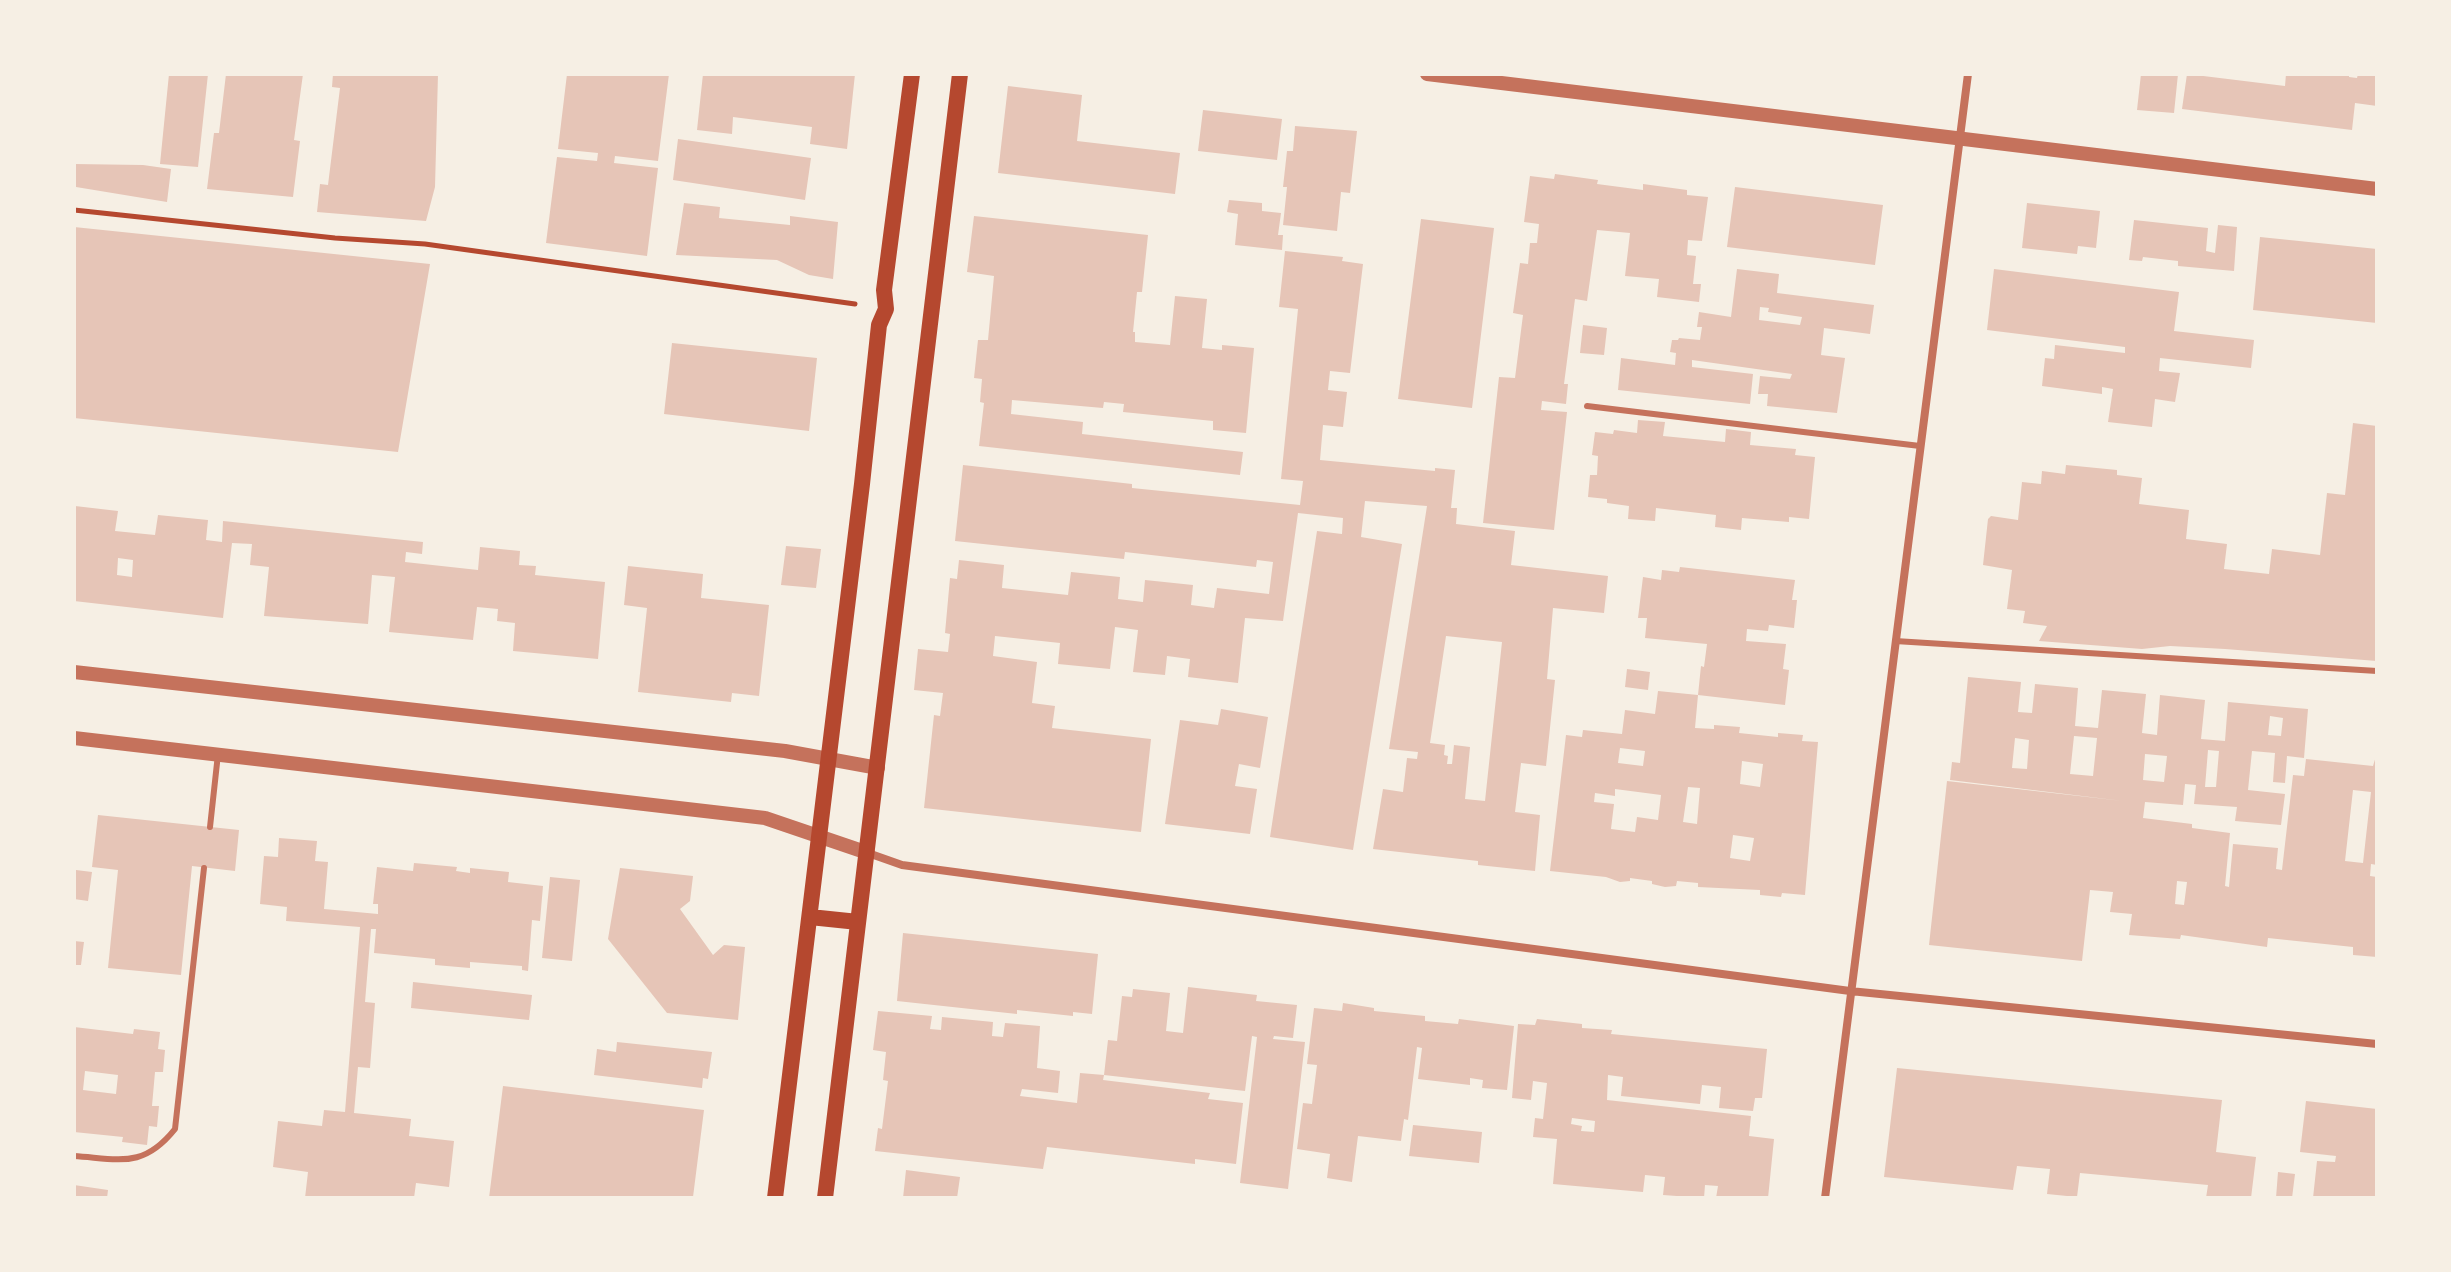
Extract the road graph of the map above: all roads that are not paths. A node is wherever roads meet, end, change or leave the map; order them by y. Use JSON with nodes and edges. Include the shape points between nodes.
{"nodes":[{"id":1,"x":912,"y":74,"type":"edge"},
{"id":2,"x":960,"y":74,"type":"edge"},
{"id":3,"x":1427,"y":74,"type":"edge"},
{"id":4,"x":1968,"y":74,"type":"edge"},
{"id":5,"x":1960,"y":139,"type":"junction"},
{"id":6,"x":2377,"y":189,"type":"edge"},
{"id":7,"x":1587,"y":406,"type":"dead end"},
{"id":8,"x":1920,"y":446,"type":"junction"},
{"id":9,"x":1895,"y":641,"type":"junction"},
{"id":10,"x":2377,"y":671,"type":"edge"},
{"id":11,"x":74,"y":672,"type":"edge"},
{"id":12,"x":74,"y":738,"type":"edge"},
{"id":13,"x":218,"y":754,"type":"junction"},
{"id":14,"x":828,"y":759,"type":"junction"},
{"id":15,"x":878,"y":768,"type":"junction"},
{"id":16,"x":210,"y":827,"type":"dead end"},
{"id":17,"x":820,"y":835,"type":"junction"},
{"id":18,"x":868,"y":853,"type":"junction"},
{"id":19,"x":204,"y":868,"type":"dead end"},
{"id":20,"x":810,"y":917,"type":"junction"},
{"id":21,"x":858,"y":922,"type":"junction"},
{"id":22,"x":1850,"y":991,"type":"junction"},
{"id":23,"x":2377,"y":1044,"type":"edge"},
{"id":24,"x":74,"y":1156,"type":"edge"},
{"id":25,"x":775,"y":1198,"type":"edge"},
{"id":26,"x":825,"y":1198,"type":"edge"},
{"id":27,"x":1825,"y":1198,"type":"edge"}],
"edges":[{"from":1,"to":14,"type":"main road"},
{"from":2,"to":15,"type":"main road"},
{"from":3,"to":5,"type":"street"},
{"from":4,"to":5,"type":"street"},
{"from":5,"to":6,"type":"street"},
{"from":5,"to":8,"type":"street"},
{"from":7,"to":8,"type":"lane"},
{"from":8,"to":9,"type":"street"},
{"from":9,"to":10,"type":"lane"},
{"from":9,"to":22,"type":"street"},
{"from":11,"to":14,"type":"street"},
{"from":12,"to":13,"type":"street"},
{"from":13,"to":16,"type":"lane"},
{"from":13,"to":17,"type":"street","via":[[765,818]]},
{"from":14,"to":15,"type":"street"},
{"from":14,"to":17,"type":"main road"},
{"from":15,"to":18,"type":"main road"},
{"from":17,"to":18,"type":"street"},
{"from":17,"to":20,"type":"main road"},
{"from":18,"to":21,"type":"main road"},
{"from":18,"to":22,"type":"street","via":[[902,865]]},
{"from":19,"to":24,"type":"lane","via":[[175,1129],[161,1146],[133,1160]]},
{"from":20,"to":21,"type":"main road"},
{"from":20,"to":25,"type":"main road"},
{"from":21,"to":26,"type":"main road"},
{"from":22,"to":23,"type":"street"},
{"from":22,"to":27,"type":"street"}]}
